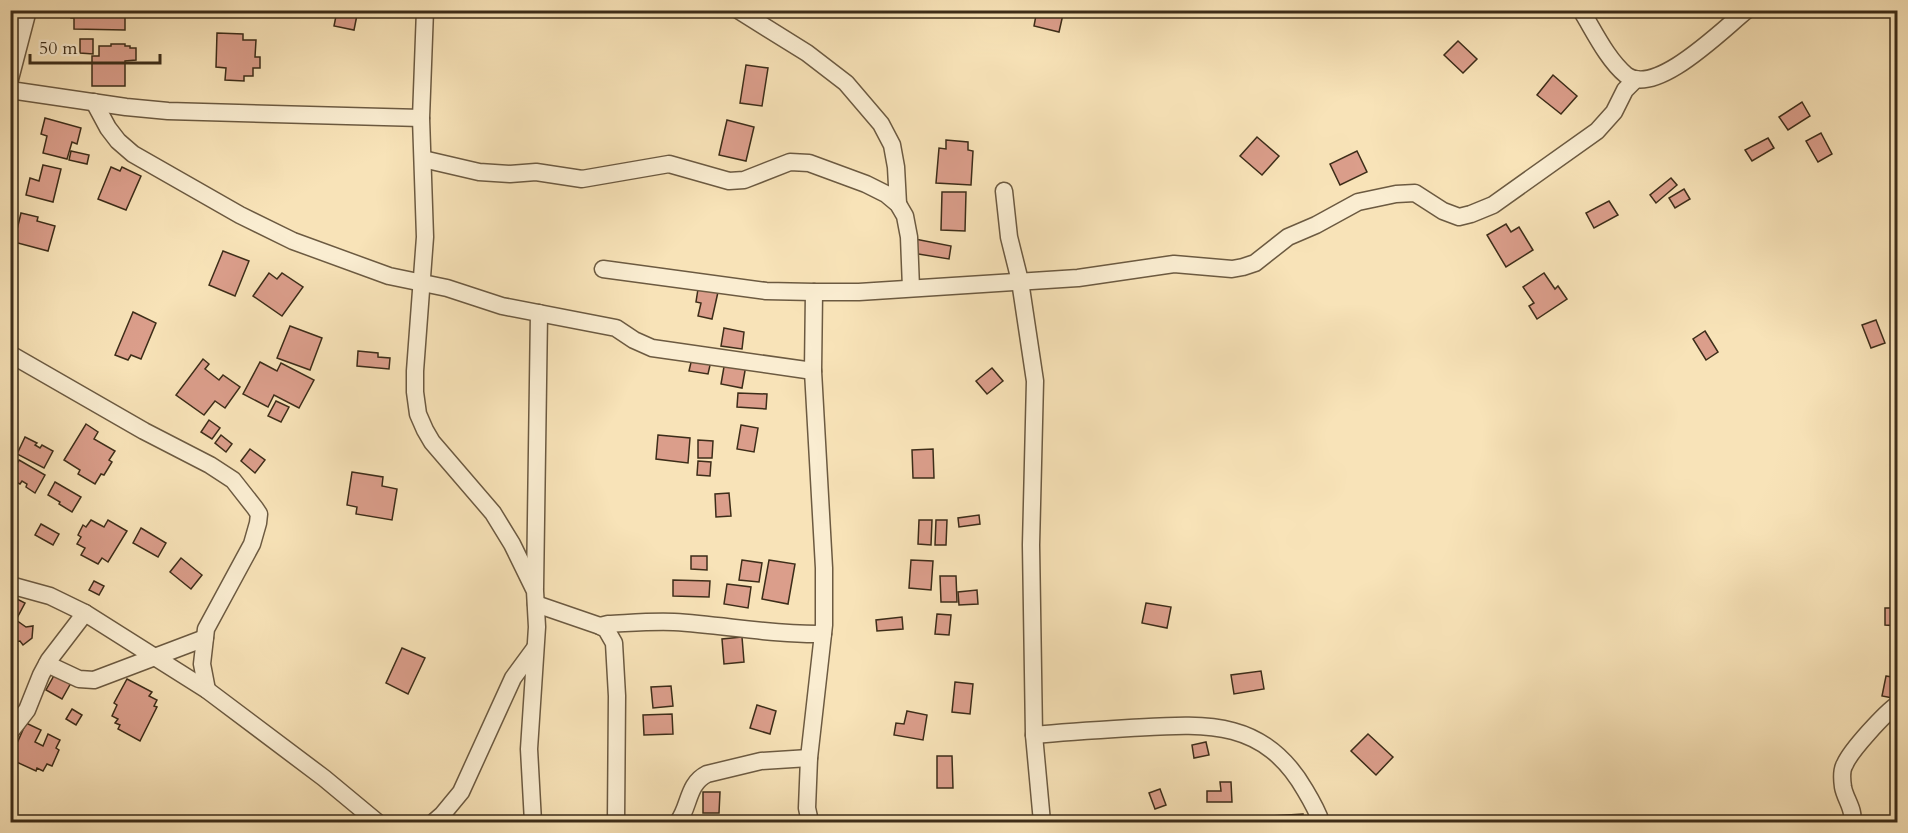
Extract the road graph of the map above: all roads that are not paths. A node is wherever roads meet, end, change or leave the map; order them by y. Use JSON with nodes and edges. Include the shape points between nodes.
{"nodes":[{"id":1,"x":28,"y":10,"type":"edge"},
{"id":2,"x":425,"y":10,"type":"edge"},
{"id":3,"x":738,"y":10,"type":"edge"},
{"id":4,"x":1581,"y":10,"type":"edge"},
{"id":5,"x":1748,"y":10,"type":"edge"},
{"id":6,"x":1636,"y":79,"type":"junction"},
{"id":7,"x":10,"y":80,"type":"edge"},
{"id":8,"x":10,"y":90,"type":"edge"},
{"id":9,"x":94,"y":102,"type":"junction"},
{"id":10,"x":421,"y":118,"type":"junction"},
{"id":11,"x":423,"y":159,"type":"junction"},
{"id":12,"x":1004,"y":191,"type":"dead end"},
{"id":13,"x":898,"y":204,"type":"junction"},
{"id":14,"x":603,"y":269,"type":"dead end"},
{"id":15,"x":1020,"y":281,"type":"junction"},
{"id":16,"x":422,"y":282,"type":"junction"},
{"id":17,"x":911,"y":288,"type":"junction"},
{"id":18,"x":814,"y":292,"type":"junction"},
{"id":19,"x":539,"y":313,"type":"junction"},
{"id":20,"x":10,"y":354,"type":"edge"},
{"id":21,"x":813,"y":370,"type":"junction"},
{"id":22,"x":10,"y":585,"type":"edge"},
{"id":23,"x":535,"y":597,"type":"junction"},
{"id":24,"x":85,"y":613,"type":"junction"},
{"id":25,"x":600,"y":626,"type":"junction"},
{"id":26,"x":823,"y":634,"type":"junction"},
{"id":27,"x":205,"y":638,"type":"junction"},
{"id":28,"x":536,"y":647,"type":"junction"},
{"id":29,"x":152,"y":657,"type":"junction"},
{"id":30,"x":47,"y":664,"type":"junction"},
{"id":31,"x":207,"y":690,"type":"junction"},
{"id":32,"x":1898,"y":705,"type":"edge"},
{"id":33,"x":10,"y":732,"type":"edge"},
{"id":34,"x":1034,"y":735,"type":"junction"},
{"id":35,"x":809,"y":758,"type":"junction"},
{"id":36,"x":377,"y":822,"type":"edge"},
{"id":37,"x":434,"y":822,"type":"edge"},
{"id":38,"x":533,"y":822,"type":"edge"},
{"id":39,"x":616,"y":822,"type":"edge"},
{"id":40,"x":678,"y":822,"type":"edge"},
{"id":41,"x":810,"y":822,"type":"edge"},
{"id":42,"x":1042,"y":822,"type":"edge"},
{"id":43,"x":1321,"y":822,"type":"edge"},
{"id":44,"x":1852,"y":822,"type":"edge"}],
"edges":[{"from":1,"to":7,"type":"street"},
{"from":2,"to":10,"type":"street"},
{"from":3,"to":13,"type":"street","via":[[807,53],[846,83],[881,124],[892,145]]},
{"from":4,"to":6,"type":"street","via":[[1618,66]]},
{"from":5,"to":6,"type":"street","via":[[1669,72]]},
{"from":6,"to":15,"type":"street","via":[[1609,119],[1589,138],[1492,205],[1471,214],[1459,217],[1415,193],[1396,194],[1344,208],[1288,237],[1255,263],[1243,267],[1174,264],[1108,275]]},
{"from":8,"to":9,"type":"street"},
{"from":9,"to":10,"type":"street","via":[[168,111]]},
{"from":9,"to":16,"type":"street","via":[[108,128],[133,154],[240,215],[293,241],[377,273]]},
{"from":10,"to":11,"type":"street"},
{"from":11,"to":13,"type":"street","via":[[479,172],[536,172],[582,179],[669,164],[729,181],[799,162],[866,184]]},
{"from":11,"to":16,"type":"street"},
{"from":12,"to":15,"type":"street","via":[[1011,250]]},
{"from":13,"to":17,"type":"street","via":[[909,237]]},
{"from":14,"to":18,"type":"street","via":[[766,291]]},
{"from":15,"to":17,"type":"street"},
{"from":15,"to":34,"type":"street","via":[[1035,381],[1031,545]]},
{"from":16,"to":19,"type":"street"},
{"from":16,"to":23,"type":"street","via":[[415,371],[418,414],[432,442],[493,513],[512,544]]},
{"from":17,"to":18,"type":"street"},
{"from":18,"to":21,"type":"street"},
{"from":19,"to":21,"type":"street","via":[[616,328],[652,348]]},
{"from":19,"to":23,"type":"street"},
{"from":20,"to":27,"type":"street","via":[[210,465],[233,480],[251,502],[259,514],[256,534]]},
{"from":21,"to":26,"type":"street","via":[[824,568]]},
{"from":22,"to":24,"type":"street","via":[[50,596]]},
{"from":23,"to":25,"type":"street"},
{"from":23,"to":28,"type":"street"},
{"from":24,"to":29,"type":"street"},
{"from":24,"to":30,"type":"street"},
{"from":25,"to":26,"type":"street","via":[[672,622],[768,633]]},
{"from":25,"to":39,"type":"street","via":[[614,644]]},
{"from":26,"to":35,"type":"street"},
{"from":27,"to":29,"type":"street"},
{"from":27,"to":31,"type":"street","via":[[202,664]]},
{"from":28,"to":37,"type":"street","via":[[513,678],[461,792]]},
{"from":28,"to":38,"type":"street","via":[[530,749]]},
{"from":29,"to":30,"type":"street","via":[[94,680],[79,679]]},
{"from":29,"to":31,"type":"street"},
{"from":30,"to":33,"type":"street","via":[[27,710]]},
{"from":31,"to":36,"type":"street"},
{"from":32,"to":44,"type":"street","via":[[1844,764],[1842,777]]},
{"from":34,"to":42,"type":"street"},
{"from":34,"to":43,"type":"street","via":[[1188,724],[1240,733],[1262,742],[1295,773]]},
{"from":35,"to":40,"type":"street","via":[[761,761],[707,774],[693,785]]},
{"from":35,"to":41,"type":"street"}]}
